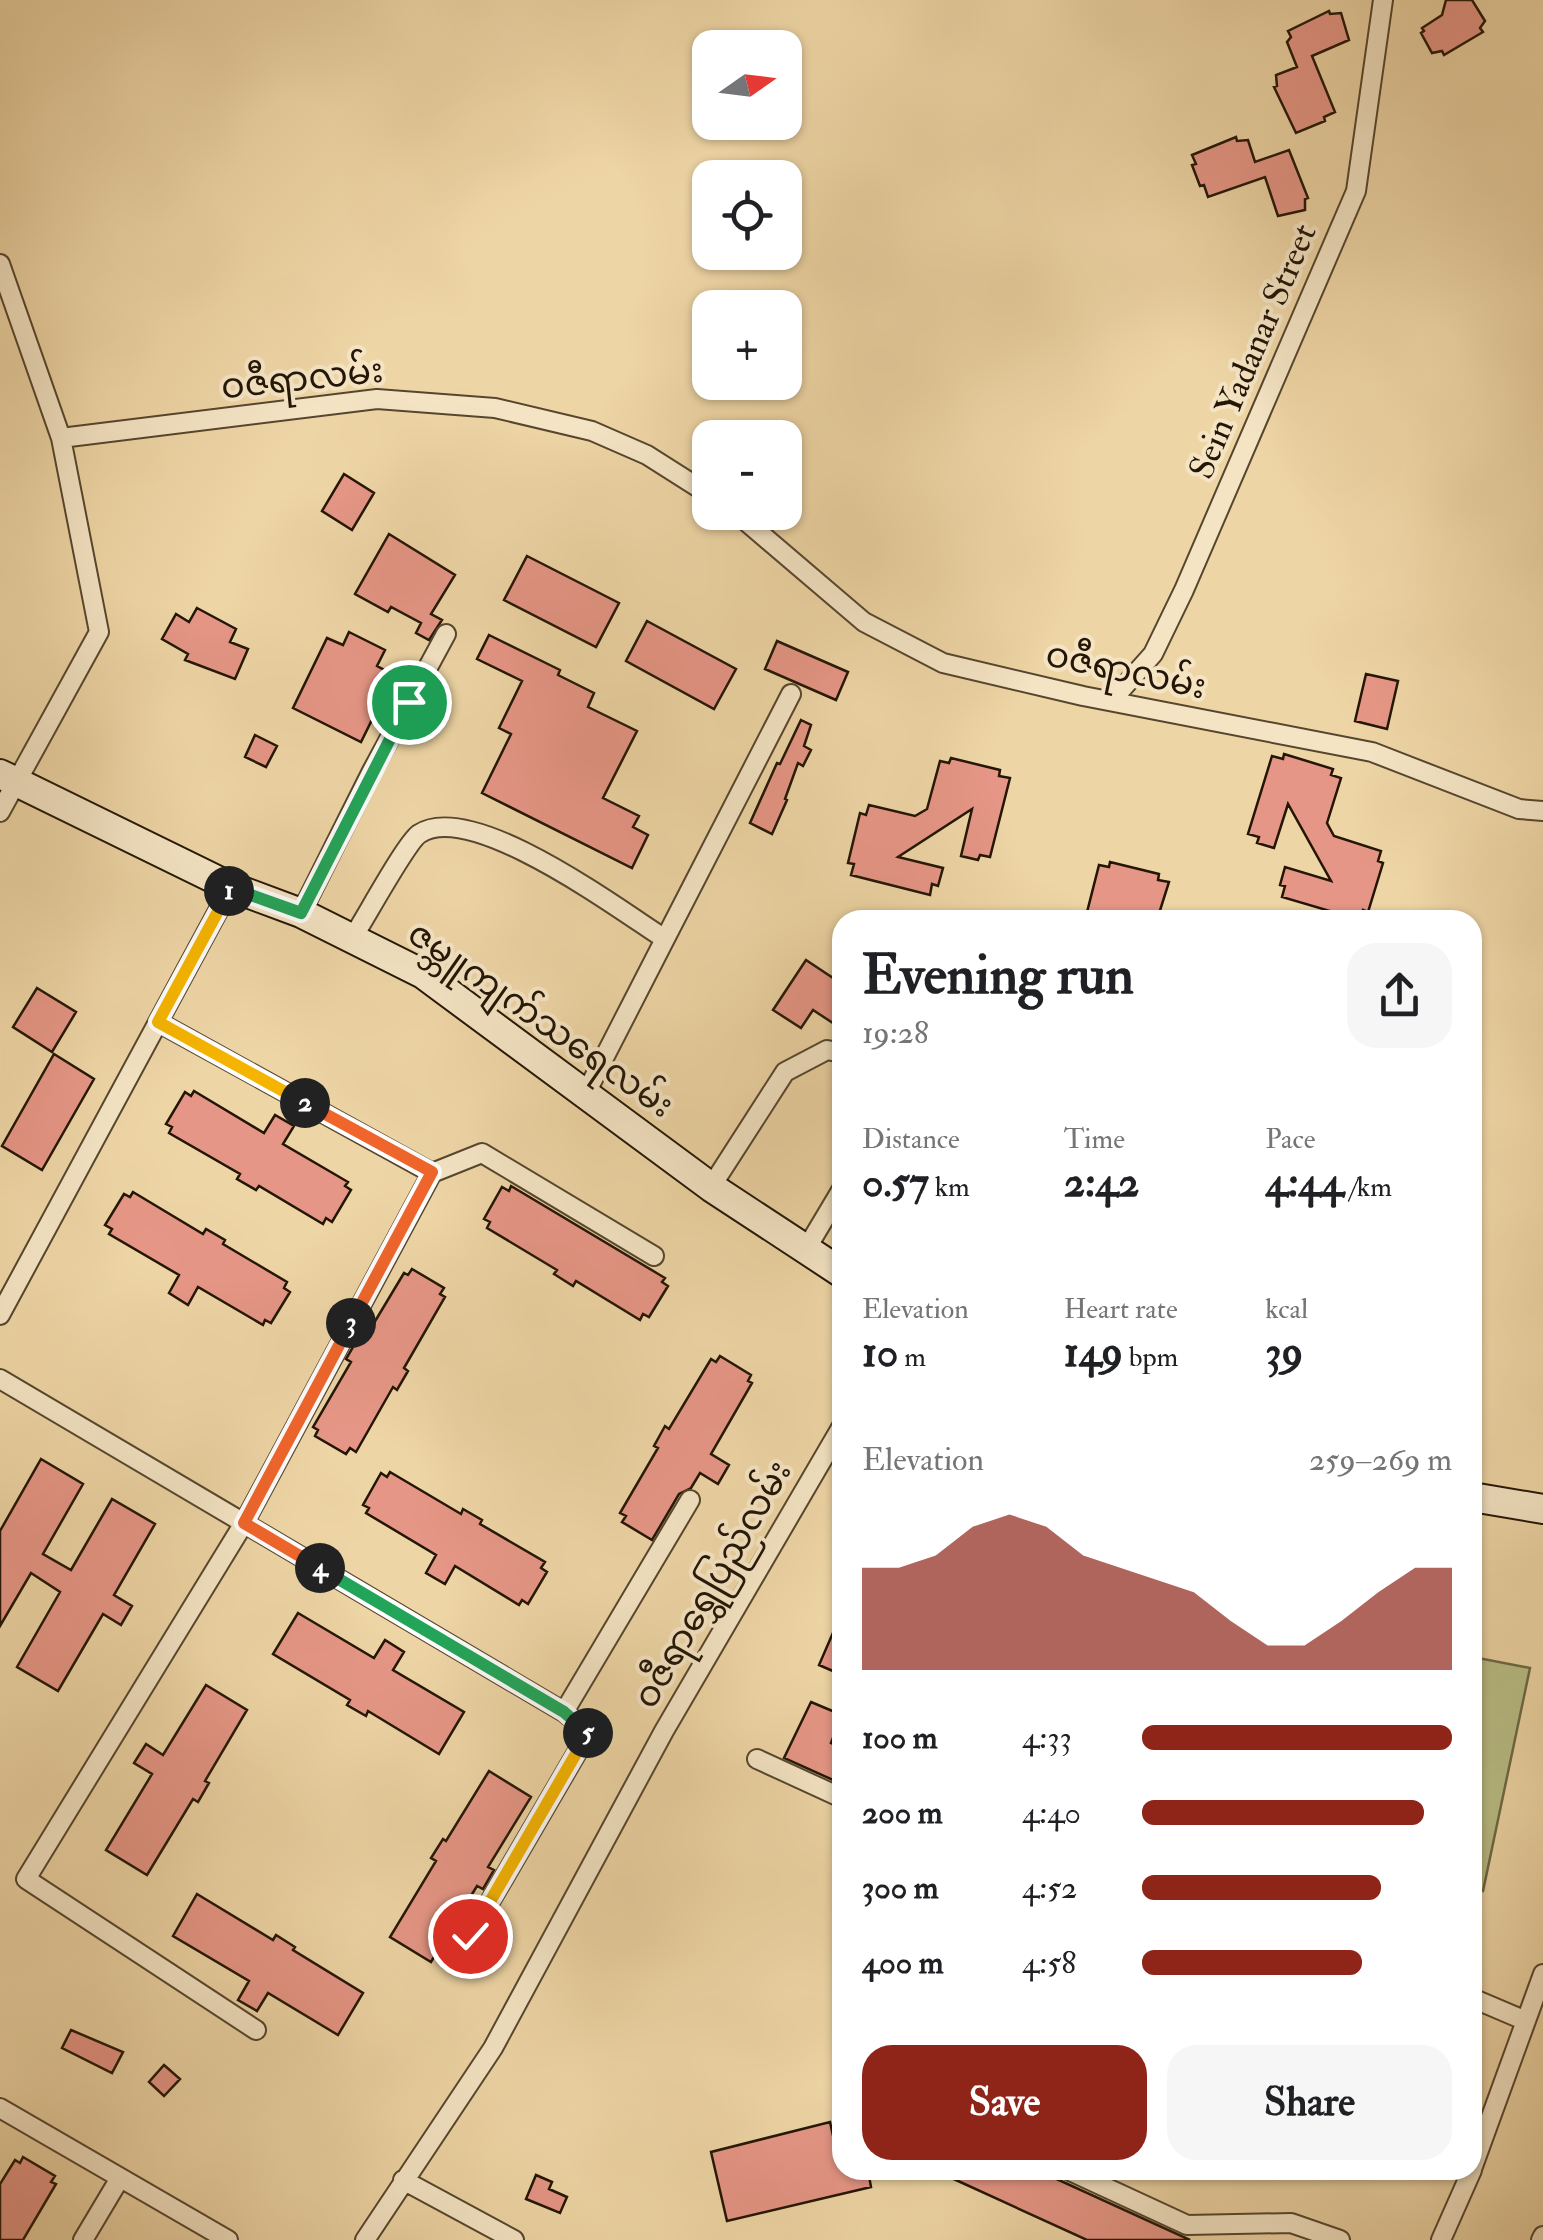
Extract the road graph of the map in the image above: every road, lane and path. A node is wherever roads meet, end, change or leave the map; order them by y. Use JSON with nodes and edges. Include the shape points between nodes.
{"nodes":[{"id":1,"x":1382,"y":0,"type":"edge"},
{"id":2,"x":0,"y":264,"type":"edge"},
{"id":3,"x":61,"y":438,"type":"junction"},
{"id":4,"x":692,"y":483,"type":"edge"},
{"id":5,"x":756,"y":530,"type":"edge"},
{"id":6,"x":446,"y":634,"type":"dead end"},
{"id":7,"x":792,"y":694,"type":"dead end"},
{"id":8,"x":1111,"y":702,"type":"junction"},
{"id":9,"x":8,"y":778,"type":"edge"},
{"id":10,"x":1543,"y":811,"type":"edge"},
{"id":11,"x":0,"y":812,"type":"edge"},
{"id":12,"x":231,"y":888,"type":"junction"},
{"id":13,"x":301,"y":913,"type":"junction"},
{"id":14,"x":353,"y":937,"type":"junction"},
{"id":15,"x":665,"y":938,"type":"junction"},
{"id":16,"x":158,"y":1022,"type":"junction"},
{"id":17,"x":832,"y":1051,"type":"edge"},
{"id":18,"x":586,"y":1093,"type":"junction"},
{"id":19,"x":432,"y":1172,"type":"junction"},
{"id":20,"x":711,"y":1187,"type":"junction"},
{"id":21,"x":832,"y":1206,"type":"edge"},
{"id":22,"x":805,"y":1251,"type":"junction"},
{"id":23,"x":654,"y":1256,"type":"dead end"},
{"id":24,"x":832,"y":1267,"type":"edge"},
{"id":25,"x":0,"y":1315,"type":"edge"},
{"id":26,"x":0,"y":1379,"type":"edge"},
{"id":27,"x":832,"y":1443,"type":"edge"},
{"id":28,"x":1482,"y":1499,"type":"edge"},
{"id":29,"x":690,"y":1500,"type":"dead end"},
{"id":30,"x":1543,"y":1509,"type":"edge"},
{"id":31,"x":244,"y":1523,"type":"junction"},
{"id":32,"x":564,"y":1712,"type":"junction"},
{"id":33,"x":757,"y":1759,"type":"dead end"},
{"id":34,"x":832,"y":1793,"type":"edge"},
{"id":35,"x":470,"y":1936,"type":"dead end"},
{"id":36,"x":1543,"y":1974,"type":"edge"},
{"id":37,"x":1482,"y":2002,"type":"edge"},
{"id":38,"x":1526,"y":2020,"type":"junction"},
{"id":39,"x":256,"y":2030,"type":"dead end"},
{"id":40,"x":0,"y":2108,"type":"edge"},
{"id":41,"x":1482,"y":2142,"type":"edge"},
{"id":42,"x":120,"y":2178,"type":"junction"},
{"id":43,"x":404,"y":2180,"type":"junction"},
{"id":44,"x":1089,"y":2180,"type":"edge"},
{"id":45,"x":1468,"y":2180,"type":"edge"},
{"id":46,"x":84,"y":2240,"type":"edge"},
{"id":47,"x":228,"y":2240,"type":"edge"},
{"id":48,"x":365,"y":2240,"type":"edge"},
{"id":49,"x":514,"y":2240,"type":"edge"},
{"id":50,"x":1340,"y":2240,"type":"edge"},
{"id":51,"x":1442,"y":2240,"type":"edge"}],
"edges":[{"from":1,"to":8,"type":"street","name":"Sein Yadanar Street","via":[[1356,191],[1184,590],[1152,654]]},
{"from":2,"to":3,"type":"street"},
{"from":3,"to":4,"type":"street","name":"ဝဇီရာလမ်း","via":[[377,399],[496,408],[592,432],[648,454]]},
{"from":3,"to":9,"type":"street","via":[[99,632]]},
{"from":5,"to":8,"type":"street","name":"ဝဇီရာလမ်း","via":[[864,622],[943,663]]},
{"from":6,"to":13,"type":"street"},
{"from":7,"to":15,"type":"street"},
{"from":8,"to":10,"type":"street","name":"ဝဇီရာလမ်း","via":[[1372,752],[1519,809]]},
{"from":9,"to":11,"type":"street"},
{"from":9,"to":12,"type":"main road","name":"ဇမ္ဘူကျက်သရေလမ်း"},
{"from":12,"to":13,"type":"main road","name":"ဇမ္ဘူကျက်သရေလမ်း"},
{"from":12,"to":16,"type":"street"},
{"from":13,"to":14,"type":"main road","name":"ဇမ္ဘူကျက်သရေလမ်း"},
{"from":14,"to":15,"type":"street","via":[[416,835],[439,825],[521,848]]},
{"from":14,"to":18,"type":"main road","name":"ဇမ္ဘူကျက်သရေလမ်း","via":[[423,974]]},
{"from":15,"to":18,"type":"street"},
{"from":16,"to":19,"type":"street"},
{"from":16,"to":25,"type":"street"},
{"from":17,"to":20,"type":"street","via":[[785,1072]]},
{"from":18,"to":20,"type":"main road","name":"ဇမ္ဘူကျက်သရေလမ်း"},
{"from":19,"to":23,"type":"street","via":[[482,1153]]},
{"from":19,"to":31,"type":"street"},
{"from":20,"to":22,"type":"main road","name":"ဇမ္ဘူကျက်သရေလမ်း"},
{"from":21,"to":22,"type":"street"},
{"from":22,"to":24,"type":"main road","name":"ဇမ္ဘူကျက်သရေလမ်း"},
{"from":26,"to":31,"type":"street"},
{"from":27,"to":43,"type":"street","name":"ဝဇီရာရွှေပြည်လမ်း","via":[[664,1732],[493,2048]]},
{"from":28,"to":30,"type":"main road"},
{"from":29,"to":32,"type":"street"},
{"from":31,"to":32,"type":"street"},
{"from":31,"to":39,"type":"street","via":[[26,1878]]},
{"from":32,"to":35,"type":"street","via":[[589,1732]]},
{"from":33,"to":34,"type":"street"},
{"from":36,"to":38,"type":"street"},
{"from":37,"to":38,"type":"street"},
{"from":38,"to":41,"type":"street"},
{"from":40,"to":42,"type":"street"},
{"from":42,"to":46,"type":"street"},
{"from":42,"to":47,"type":"street"},
{"from":43,"to":48,"type":"street","name":"ဝဇီရာရွှေပြည်လမ်း"},
{"from":43,"to":49,"type":"street"},
{"from":44,"to":50,"type":"street","via":[[1186,2225],[1291,2223]]},
{"from":45,"to":51,"type":"street"}]}
